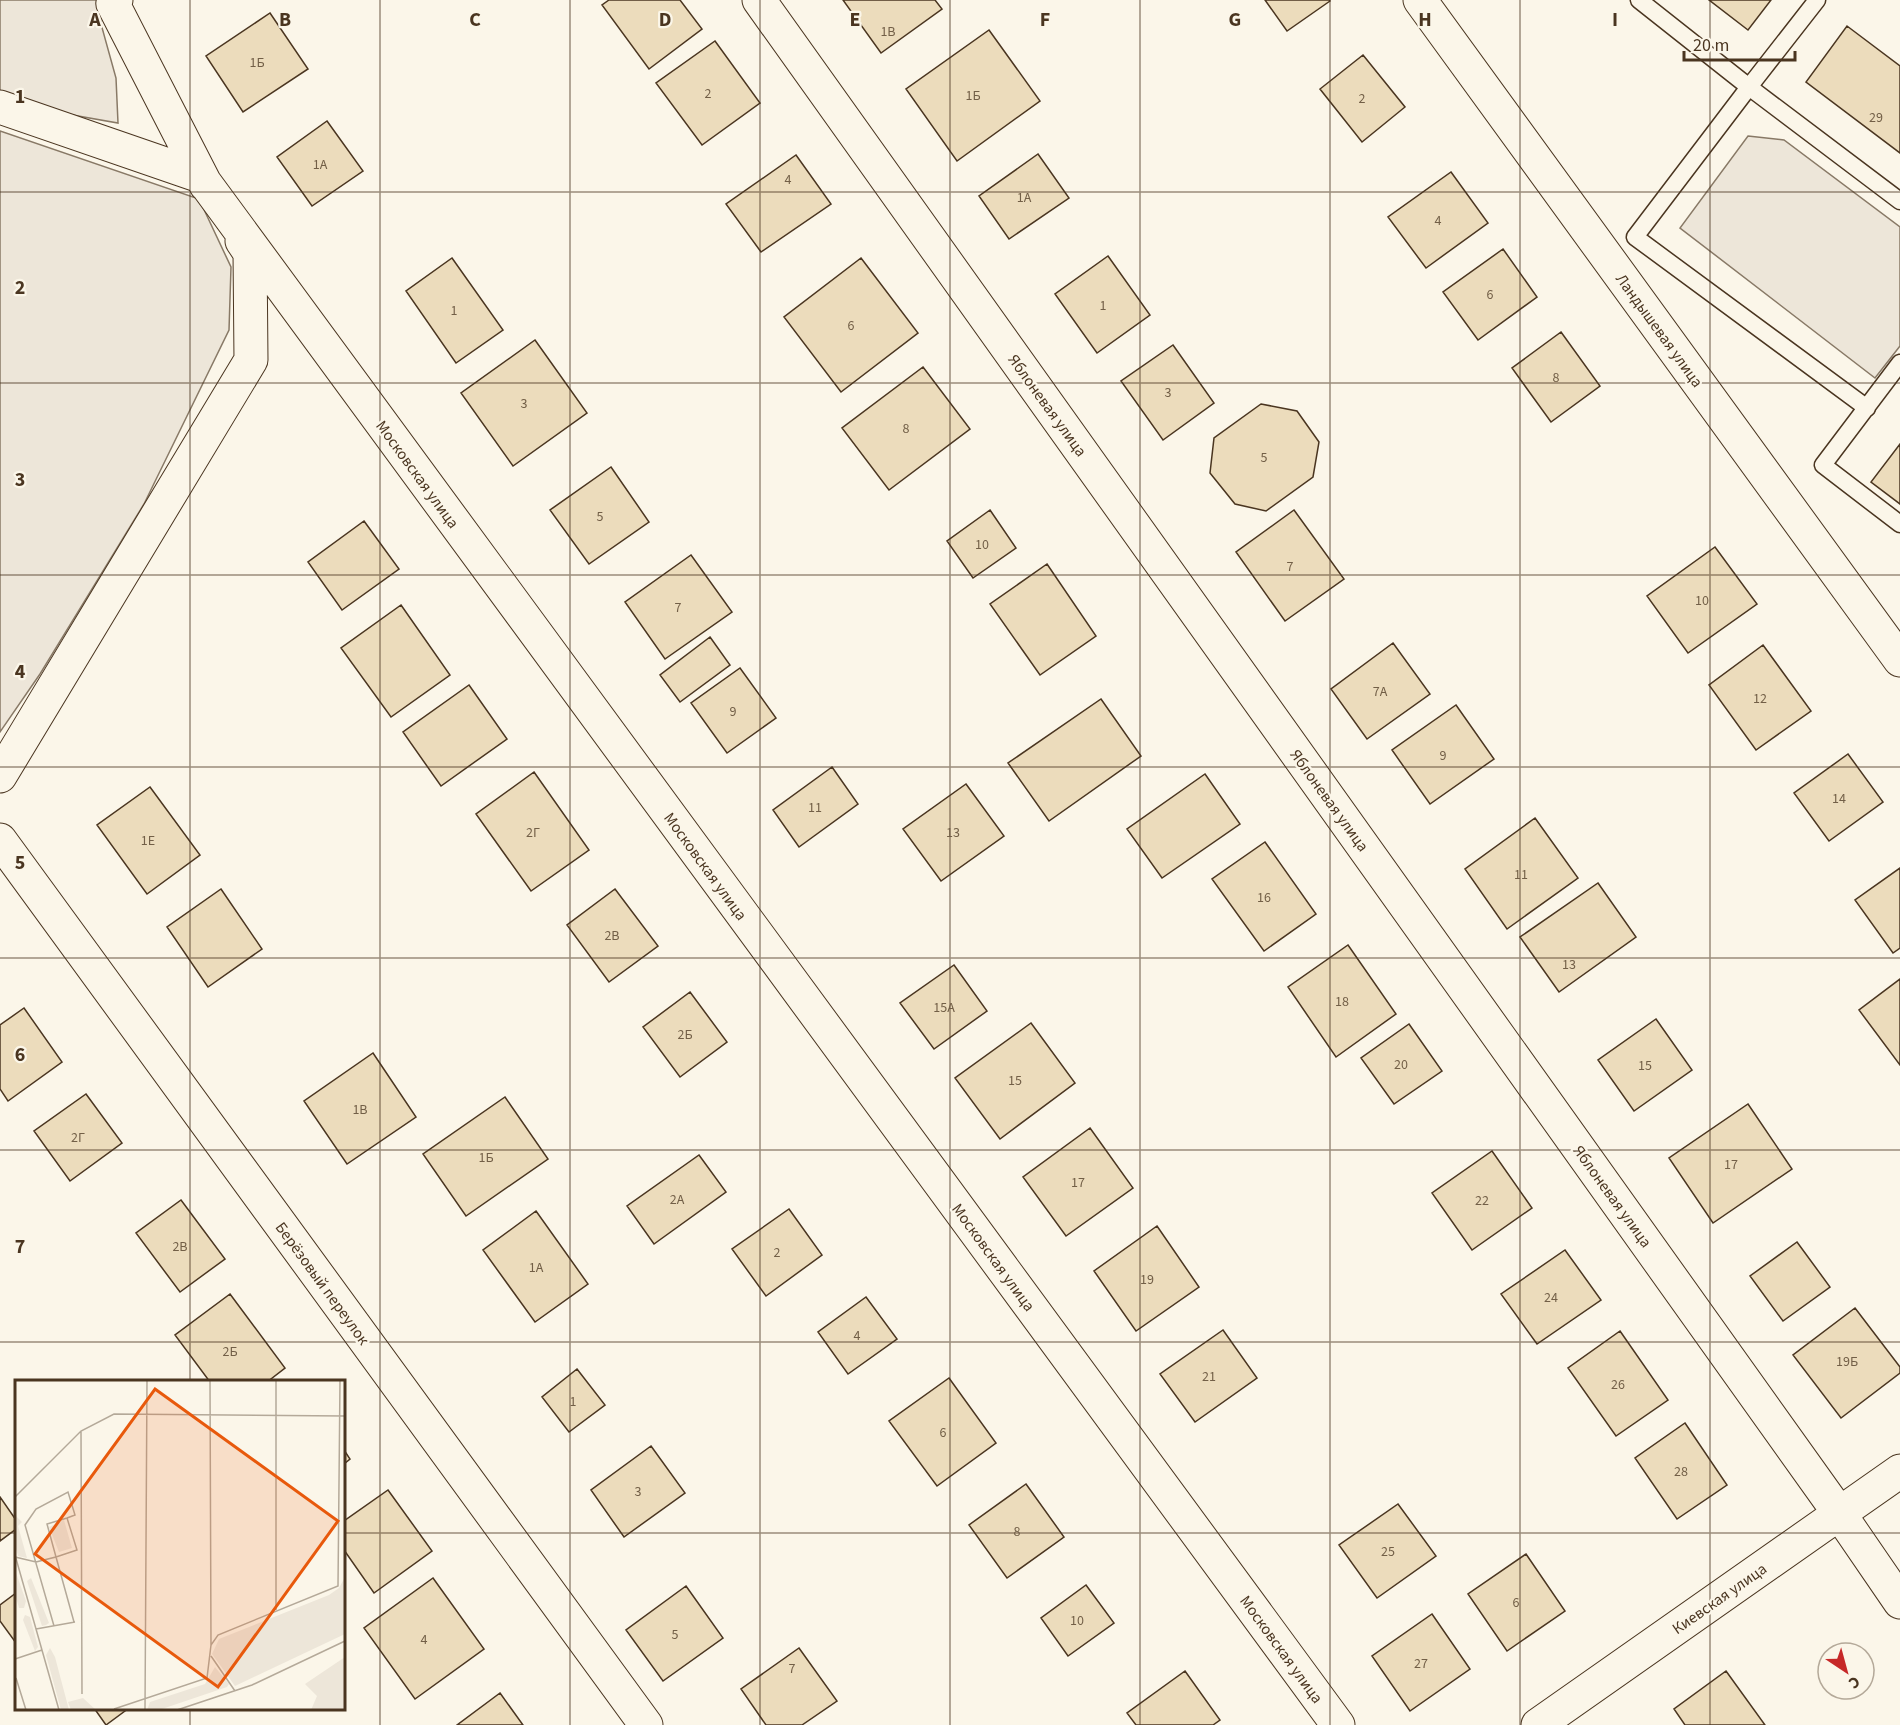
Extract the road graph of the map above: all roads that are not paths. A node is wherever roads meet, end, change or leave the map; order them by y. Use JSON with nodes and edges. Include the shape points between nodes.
{"nodes":[{"id":1,"x":116,"y":0,"type":"edge"},
{"id":2,"x":759,"y":0,"type":"edge"},
{"id":3,"x":1420,"y":0,"type":"edge"},
{"id":4,"x":1639,"y":0,"type":"edge"},
{"id":5,"x":1818,"y":0,"type":"edge"},
{"id":6,"x":1749,"y":87,"type":"junction"},
{"id":7,"x":0,"y":107,"type":"edge"},
{"id":8,"x":200,"y":176,"type":"junction"},
{"id":9,"x":1900,"y":201,"type":"edge"},
{"id":10,"x":1900,"y":363,"type":"edge"},
{"id":11,"x":1867,"y":408,"type":"junction"},
{"id":12,"x":1900,"y":524,"type":"edge"},
{"id":13,"x":1900,"y":660,"type":"edge"},
{"id":14,"x":0,"y":776,"type":"edge"},
{"id":15,"x":0,"y":840,"type":"edge"},
{"id":16,"x":1900,"y":1471,"type":"edge"},
{"id":17,"x":1839,"y":1513,"type":"junction"},
{"id":18,"x":1900,"y":1602,"type":"edge"},
{"id":19,"x":646,"y":1725,"type":"edge"},
{"id":20,"x":1338,"y":1725,"type":"edge"},
{"id":21,"x":1538,"y":1725,"type":"edge"}],
"edges":[{"from":1,"to":8,"type":"street","via":[[113,4]]},
{"from":2,"to":17,"type":"street","name":"Яблоневая улица"},
{"from":3,"to":13,"type":"street","name":"Ландышевая улица"},
{"from":4,"to":6,"type":"lane"},
{"from":5,"to":6,"type":"lane"},
{"from":6,"to":9,"type":"lane"},
{"from":6,"to":11,"type":"lane","via":[[1635,237]]},
{"from":7,"to":8,"type":"street"},
{"from":8,"to":14,"type":"street","via":[[250,253],[251,360]]},
{"from":8,"to":20,"type":"street","name":"Московская улица"},
{"from":10,"to":11,"type":"lane"},
{"from":11,"to":12,"type":"lane","via":[[1823,465]]},
{"from":15,"to":19,"type":"street","name":"Берёзовый переулок"},
{"from":16,"to":17,"type":"street","name":"Киевская улица"},
{"from":17,"to":18,"type":"street","name":"Яблоневая улица"},
{"from":17,"to":21,"type":"street","name":"Киевская улица"}]}
